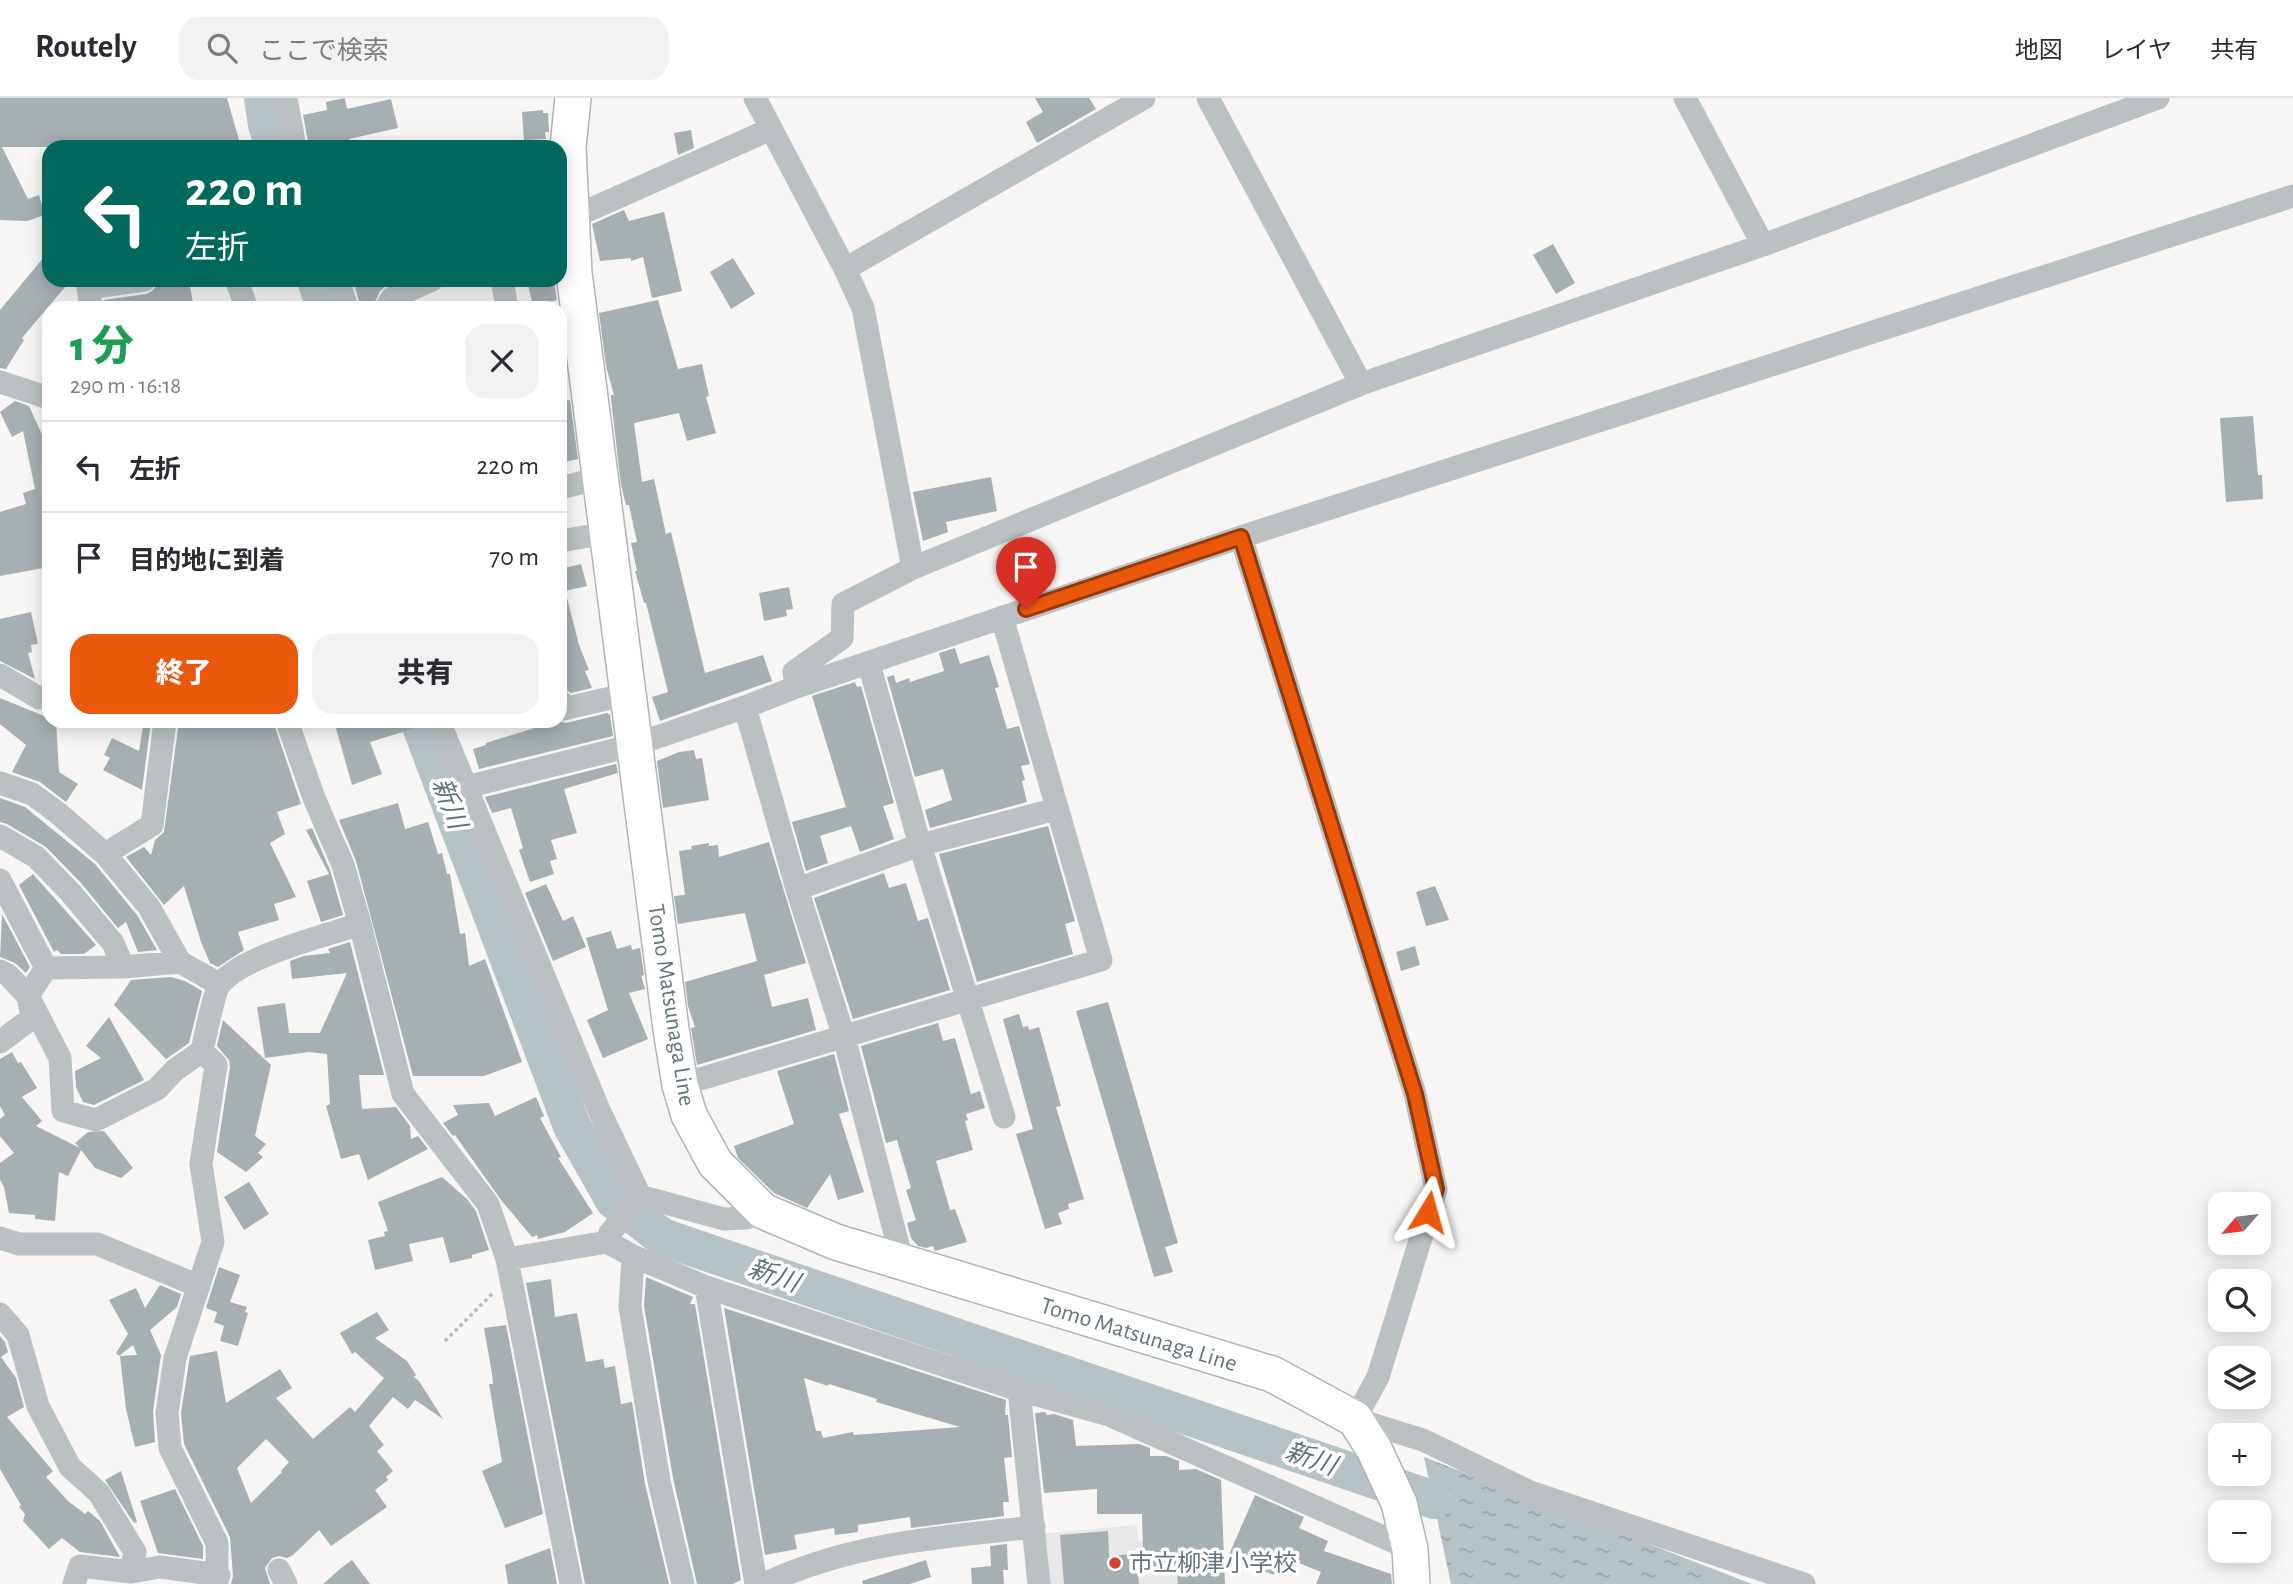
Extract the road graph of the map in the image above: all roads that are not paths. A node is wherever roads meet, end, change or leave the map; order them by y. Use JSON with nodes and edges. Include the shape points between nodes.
{"nodes":[{"id":1,"x":286,"y":98,"type":"edge"},
{"id":2,"x":573,"y":98,"type":"edge"},
{"id":3,"x":755,"y":98,"type":"edge"},
{"id":4,"x":1144,"y":98,"type":"edge"},
{"id":5,"x":1208,"y":98,"type":"edge"},
{"id":6,"x":1685,"y":98,"type":"edge"},
{"id":7,"x":2158,"y":98,"type":"edge"},
{"id":8,"x":771,"y":129,"type":"junction"},
{"id":9,"x":294,"y":140,"type":"edge"},
{"id":10,"x":567,"y":184,"type":"edge"},
{"id":11,"x":2293,"y":196,"type":"edge"},
{"id":12,"x":567,"y":221,"type":"edge"},
{"id":13,"x":567,"y":228,"type":"edge"},
{"id":14,"x":1763,"y":246,"type":"junction"},
{"id":15,"x":845,"y":269,"type":"junction"},
{"id":16,"x":95,"y":287,"type":"edge"},
{"id":17,"x":421,"y":287,"type":"edge"},
{"id":18,"x":90,"y":301,"type":"edge"},
{"id":19,"x":398,"y":301,"type":"edge"},
{"id":20,"x":0,"y":382,"type":"edge"},
{"id":21,"x":1361,"y":384,"type":"junction"},
{"id":22,"x":42,"y":396,"type":"edge"},
{"id":23,"x":600,"y":478,"type":"junction"},
{"id":24,"x":567,"y":486,"type":"edge"},
{"id":25,"x":607,"y":533,"type":"junction"},
{"id":26,"x":1241,"y":537,"type":"junction"},
{"id":27,"x":567,"y":540,"type":"edge"},
{"id":28,"x":912,"y":568,"type":"junction"},
{"id":29,"x":1002,"y":617,"type":"junction"},
{"id":30,"x":869,"y":664,"type":"junction"},
{"id":31,"x":0,"y":675,"type":"edge"},
{"id":32,"x":796,"y":687,"type":"junction"},
{"id":33,"x":628,"y":694,"type":"junction"},
{"id":34,"x":42,"y":698,"type":"edge"},
{"id":35,"x":745,"y":707,"type":"junction"},
{"id":36,"x":567,"y":708,"type":"edge"},
{"id":37,"x":164,"y":728,"type":"edge"},
{"id":38,"x":289,"y":728,"type":"edge"},
{"id":39,"x":442,"y":728,"type":"edge"},
{"id":40,"x":634,"y":745,"type":"junction"},
{"id":41,"x":0,"y":783,"type":"edge"},
{"id":42,"x":466,"y":787,"type":"junction"},
{"id":43,"x":1056,"y":809,"type":"junction"},
{"id":44,"x":0,"y":836,"type":"edge"},
{"id":45,"x":920,"y":845,"type":"junction"},
{"id":46,"x":105,"y":854,"type":"junction"},
{"id":47,"x":0,"y":880,"type":"edge"},
{"id":48,"x":797,"y":888,"type":"junction"},
{"id":49,"x":360,"y":924,"type":"junction"},
{"id":50,"x":180,"y":961,"type":"junction"},
{"id":51,"x":124,"y":967,"type":"junction"},
{"id":52,"x":46,"y":968,"type":"junction"},
{"id":53,"x":0,"y":971,"type":"edge"},
{"id":54,"x":219,"y":984,"type":"junction"},
{"id":55,"x":28,"y":996,"type":"junction"},
{"id":56,"x":967,"y":999,"type":"junction"},
{"id":57,"x":844,"y":1037,"type":"junction"},
{"id":58,"x":0,"y":1042,"type":"edge"},
{"id":59,"x":202,"y":1051,"type":"junction"},
{"id":60,"x":680,"y":1085,"type":"junction"},
{"id":61,"x":1004,"y":1117,"type":"dead end"},
{"id":62,"x":640,"y":1196,"type":"junction"},
{"id":63,"x":763,"y":1211,"type":"junction"},
{"id":64,"x":609,"y":1237,"type":"junction"},
{"id":65,"x":0,"y":1238,"type":"edge"},
{"id":66,"x":633,"y":1256,"type":"junction"},
{"id":67,"x":903,"y":1264,"type":"junction"},
{"id":68,"x":509,"y":1267,"type":"junction"},
{"id":69,"x":199,"y":1286,"type":"junction"},
{"id":70,"x":706,"y":1287,"type":"junction"},
{"id":71,"x":0,"y":1314,"type":"edge"},
{"id":72,"x":1019,"y":1390,"type":"junction"},
{"id":73,"x":1360,"y":1427,"type":"junction"},
{"id":74,"x":1034,"y":1527,"type":"junction"},
{"id":75,"x":1409,"y":1544,"type":"junction"},
{"id":76,"x":131,"y":1572,"type":"junction"},
{"id":77,"x":218,"y":1579,"type":"edge"},
{"id":78,"x":778,"y":1581,"type":"edge"},
{"id":79,"x":74,"y":1584,"type":"edge"},
{"id":80,"x":570,"y":1584,"type":"edge"},
{"id":81,"x":683,"y":1584,"type":"edge"},
{"id":82,"x":756,"y":1584,"type":"edge"},
{"id":83,"x":1040,"y":1584,"type":"edge"},
{"id":84,"x":1412,"y":1584,"type":"edge"},
{"id":85,"x":1804,"y":1584,"type":"edge"}],
"edges":[{"from":1,"to":9,"type":"street"},
{"from":2,"to":10,"type":"main road","name":"Tomo Matsunaga Line"},
{"from":3,"to":8,"type":"street"},
{"from":4,"to":15,"type":"street"},
{"from":5,"to":21,"type":"street"},
{"from":6,"to":14,"type":"street"},
{"from":7,"to":14,"type":"street"},
{"from":8,"to":12,"type":"street"},
{"from":8,"to":15,"type":"street"},
{"from":11,"to":26,"type":"street"},
{"from":13,"to":23,"type":"main road","name":"Tomo Matsunaga Line"},
{"from":14,"to":21,"type":"street"},
{"from":15,"to":28,"type":"street","via":[[863,308]]},
{"from":16,"to":18,"type":"street","via":[[88,288]]},
{"from":17,"to":19,"type":"street"},
{"from":20,"to":22,"type":"street"},
{"from":21,"to":28,"type":"street"},
{"from":23,"to":24,"type":"street"},
{"from":23,"to":25,"type":"main road","name":"Tomo Matsunaga Line"},
{"from":25,"to":27,"type":"street"},
{"from":25,"to":33,"type":"main road","name":"Tomo Matsunaga Line"},
{"from":26,"to":29,"type":"street"},
{"from":26,"to":73,"type":"street","via":[[1415,1094],[1436,1189]]},
{"from":28,"to":32,"type":"street","via":[[843,604],[842,638],[794,672]]},
{"from":29,"to":30,"type":"street"},
{"from":29,"to":43,"type":"street"},
{"from":30,"to":32,"type":"street"},
{"from":30,"to":45,"type":"street"},
{"from":31,"to":34,"type":"street"},
{"from":32,"to":35,"type":"street"},
{"from":33,"to":36,"type":"street"},
{"from":33,"to":40,"type":"main road","name":"Tomo Matsunaga Line"},
{"from":35,"to":40,"type":"street"},
{"from":35,"to":48,"type":"street"},
{"from":37,"to":46,"type":"street","via":[[152,825]]},
{"from":38,"to":49,"type":"street","via":[[343,865]]},
{"from":39,"to":42,"type":"street"},
{"from":40,"to":42,"type":"street"},
{"from":40,"to":60,"type":"main road","name":"Tomo Matsunaga Line"},
{"from":41,"to":46,"type":"street","via":[[32,794]]},
{"from":42,"to":62,"type":"street","via":[[599,1110]]},
{"from":43,"to":45,"type":"street"},
{"from":43,"to":56,"type":"street","via":[[1101,960]]},
{"from":44,"to":51,"type":"street","via":[[36,857],[70,892],[113,943]]},
{"from":45,"to":48,"type":"street"},
{"from":45,"to":56,"type":"street"},
{"from":46,"to":50,"type":"street","via":[[149,907]]},
{"from":47,"to":52,"type":"street"},
{"from":48,"to":57,"type":"street"},
{"from":49,"to":54,"type":"street","via":[[244,965]]},
{"from":49,"to":68,"type":"street","via":[[403,1094],[488,1204]]},
{"from":50,"to":51,"type":"street"},
{"from":50,"to":54,"type":"street"},
{"from":51,"to":52,"type":"street"},
{"from":52,"to":55,"type":"street"},
{"from":53,"to":55,"type":"street"},
{"from":54,"to":59,"type":"street"},
{"from":55,"to":58,"type":"street","via":[[32,1018]]},
{"from":55,"to":59,"type":"street","via":[[60,1058],[63,1111],[96,1120],[157,1089]]},
{"from":56,"to":57,"type":"street"},
{"from":56,"to":61,"type":"street"},
{"from":57,"to":60,"type":"street"},
{"from":57,"to":67,"type":"street"},
{"from":59,"to":69,"type":"street","via":[[216,1065],[201,1164],[213,1242]]},
{"from":60,"to":63,"type":"main road","name":"Tomo Matsunaga Line","via":[[689,1115],[715,1163]]},
{"from":62,"to":63,"type":"street","via":[[724,1219]]},
{"from":62,"to":64,"type":"street"},
{"from":63,"to":67,"type":"main road","name":"Tomo Matsunaga Line"},
{"from":64,"to":66,"type":"street"},
{"from":64,"to":68,"type":"street"},
{"from":65,"to":69,"type":"street","via":[[19,1244],[97,1244]]},
{"from":66,"to":70,"type":"street"},
{"from":66,"to":81,"type":"street","via":[[630,1307],[659,1481]]},
{"from":67,"to":73,"type":"main road","name":"Tomo Matsunaga Line","via":[[1272,1374]]},
{"from":68,"to":80,"type":"street"},
{"from":69,"to":77,"type":"street","via":[[175,1358],[167,1413],[170,1448],[217,1543]]},
{"from":70,"to":72,"type":"street"},
{"from":70,"to":82,"type":"street"},
{"from":71,"to":76,"type":"street","via":[[18,1335],[38,1406],[70,1467],[99,1493],[135,1552]]},
{"from":72,"to":74,"type":"street"},
{"from":72,"to":75,"type":"street","via":[[1109,1415]]},
{"from":73,"to":75,"type":"main road","via":[[1399,1503]]},
{"from":73,"to":85,"type":"street","via":[[1423,1440],[1530,1492]]},
{"from":74,"to":78,"type":"street","via":[[868,1548]]},
{"from":74,"to":83,"type":"street"},
{"from":75,"to":84,"type":"main road"},
{"from":76,"to":77,"type":"street","via":[[160,1566]]},
{"from":76,"to":79,"type":"street","via":[[80,1566]]}]}
